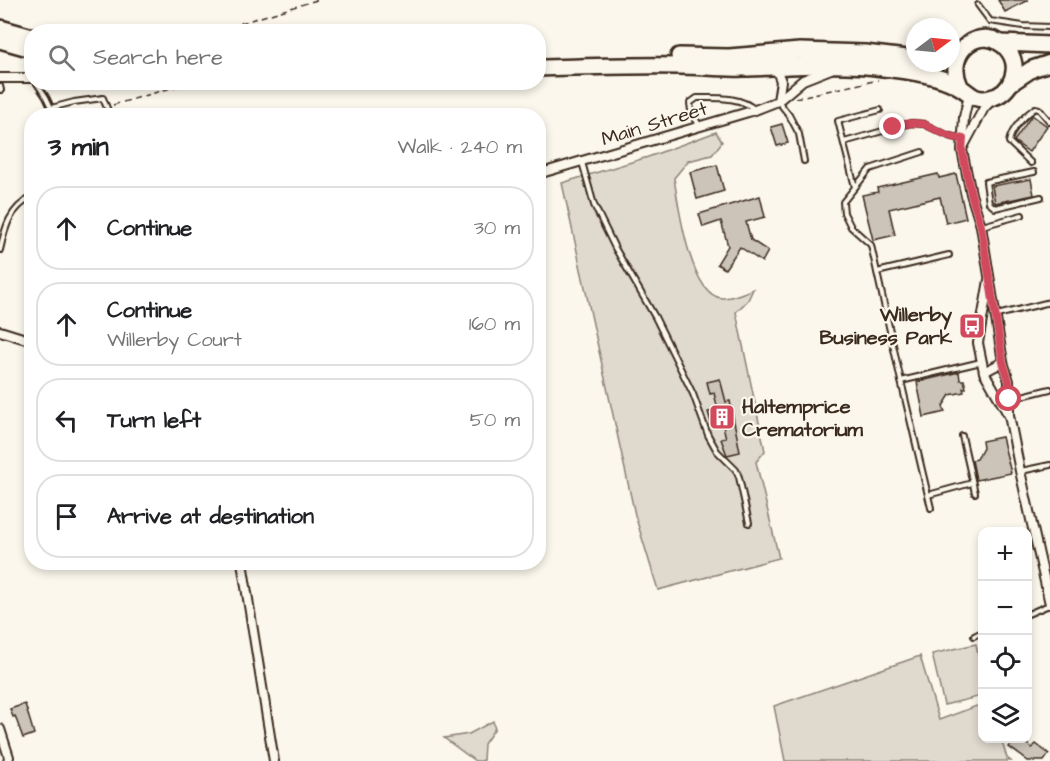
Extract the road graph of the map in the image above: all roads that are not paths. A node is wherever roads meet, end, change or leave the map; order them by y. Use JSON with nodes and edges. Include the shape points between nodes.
{"nodes":[{"id":1,"x":978,"y":5,"type":"dead end"},
{"id":2,"x":1050,"y":27,"type":"edge"},
{"id":3,"x":0,"y":28,"type":"edge"},
{"id":4,"x":24,"y":35,"type":"edge"},
{"id":5,"x":0,"y":40,"type":"edge"},
{"id":6,"x":1000,"y":43,"type":"junction"},
{"id":7,"x":1050,"y":45,"type":"edge"},
{"id":8,"x":24,"y":47,"type":"edge"},
{"id":9,"x":960,"y":51,"type":"edge"},
{"id":10,"x":546,"y":58,"type":"edge"},
{"id":11,"x":906,"y":58,"type":"edge"},
{"id":12,"x":1050,"y":63,"type":"edge"},
{"id":13,"x":840,"y":65,"type":"junction"},
{"id":14,"x":775,"y":66,"type":"junction"},
{"id":15,"x":546,"y":68,"type":"edge"},
{"id":16,"x":954,"y":72,"type":"edge"},
{"id":17,"x":0,"y":78,"type":"edge"},
{"id":18,"x":24,"y":78,"type":"edge"},
{"id":19,"x":1011,"y":83,"type":"junction"},
{"id":20,"x":41,"y":90,"type":"edge"},
{"id":21,"x":964,"y":91,"type":"junction"},
{"id":22,"x":994,"y":98,"type":"junction"},
{"id":23,"x":778,"y":101,"type":"junction"},
{"id":24,"x":51,"y":108,"type":"joint"},
{"id":25,"x":107,"y":108,"type":"edge"},
{"id":26,"x":755,"y":110,"type":"junction"},
{"id":27,"x":880,"y":110,"type":"dead end"},
{"id":28,"x":1050,"y":122,"type":"edge"},
{"id":29,"x":700,"y":126,"type":"junction"},
{"id":30,"x":963,"y":139,"type":"junction"},
{"id":31,"x":844,"y":142,"type":"junction"},
{"id":32,"x":962,"y":150,"type":"junction"},
{"id":33,"x":922,"y":152,"type":"dead end"},
{"id":34,"x":804,"y":161,"type":"dead end"},
{"id":35,"x":582,"y":162,"type":"junction"},
{"id":36,"x":1031,"y":163,"type":"dead end"},
{"id":37,"x":546,"y":172,"type":"edge"},
{"id":38,"x":1034,"y":172,"type":"dead end"},
{"id":39,"x":855,"y":188,"type":"junction"},
{"id":40,"x":1041,"y":196,"type":"dead end"},
{"id":41,"x":24,"y":204,"type":"edge"},
{"id":42,"x":1022,"y":215,"type":"dead end"},
{"id":43,"x":981,"y":226,"type":"junction"},
{"id":44,"x":0,"y":250,"type":"edge"},
{"id":45,"x":949,"y":255,"type":"dead end"},
{"id":46,"x":877,"y":272,"type":"junction"},
{"id":47,"x":989,"y":280,"type":"junction"},
{"id":48,"x":1050,"y":302,"type":"edge"},
{"id":49,"x":996,"y":315,"type":"junction"},
{"id":50,"x":0,"y":331,"type":"edge"},
{"id":51,"x":24,"y":338,"type":"edge"},
{"id":52,"x":981,"y":362,"type":"junction"},
{"id":53,"x":1003,"y":362,"type":"junction"},
{"id":54,"x":984,"y":372,"type":"junction"},
{"id":55,"x":901,"y":381,"type":"junction"},
{"id":56,"x":1050,"y":389,"type":"edge"},
{"id":57,"x":1009,"y":399,"type":"junction"},
{"id":58,"x":1009,"y":415,"type":"junction"},
{"id":59,"x":962,"y":436,"type":"dead end"},
{"id":60,"x":1050,"y":465,"type":"edge"},
{"id":61,"x":1020,"y":471,"type":"junction"},
{"id":62,"x":972,"y":483,"type":"junction"},
{"id":63,"x":975,"y":493,"type":"dead end"},
{"id":64,"x":928,"y":495,"type":"junction"},
{"id":65,"x":931,"y":508,"type":"dead end"},
{"id":66,"x":749,"y":523,"type":"dead end"},
{"id":67,"x":243,"y":570,"type":"edge"},
{"id":68,"x":1050,"y":605,"type":"edge"},
{"id":69,"x":1032,"y":612,"type":"edge"},
{"id":70,"x":978,"y":634,"type":"edge"},
{"id":71,"x":974,"y":636,"type":"dead end"},
{"id":72,"x":0,"y":729,"type":"edge"},
{"id":73,"x":8,"y":761,"type":"edge"},
{"id":74,"x":274,"y":761,"type":"edge"}],
"edges":[{"from":1,"to":2,"type":"lane","via":[[990,21]]},
{"from":3,"to":4,"type":"highway"},
{"from":5,"to":8,"type":"highway"},
{"from":6,"to":7,"type":"highway"},
{"from":6,"to":9,"type":"highway","via":[[980,39]]},
{"from":6,"to":19,"type":"highway","via":[[1012,56]]},
{"from":10,"to":11,"type":"highway","via":[[729,57],[800,51]]},
{"from":12,"to":19,"type":"highway"},
{"from":13,"to":14,"type":"highway"},
{"from":13,"to":21,"type":"highway","via":[[881,67],[938,79]]},
{"from":13,"to":23,"type":"street","name":"Main Street","via":[[803,80]]},
{"from":14,"to":15,"type":"highway"},
{"from":14,"to":23,"type":"street","via":[[781,81]]},
{"from":16,"to":21,"type":"highway"},
{"from":17,"to":18,"type":"street"},
{"from":19,"to":22,"type":"highway"},
{"from":20,"to":24,"type":"lane"},
{"from":21,"to":22,"type":"highway"},
{"from":21,"to":30,"type":"street"},
{"from":22,"to":32,"type":"street","via":[[984,108]]},
{"from":23,"to":26,"type":"street","name":"Main Street"},
{"from":23,"to":34,"type":"lane","via":[[799,134]]},
{"from":24,"to":25,"type":"lane","via":[[103,98]]},
{"from":26,"to":29,"type":"street","name":"Main Street"},
{"from":26,"to":29,"type":"lane","via":[[728,99],[697,98],[690,103]]},
{"from":27,"to":31,"type":"lane","via":[[838,121]]},
{"from":28,"to":36,"type":"lane","via":[[1035,108],[1010,136],[1009,142]]},
{"from":29,"to":35,"type":"street","name":"Main Street"},
{"from":30,"to":31,"type":"lane","via":[[911,123]]},
{"from":30,"to":32,"type":"street"},
{"from":31,"to":39,"type":"lane"},
{"from":32,"to":43,"type":"street"},
{"from":33,"to":39,"type":"lane","via":[[870,169]]},
{"from":35,"to":37,"type":"street","name":"Main Street"},
{"from":35,"to":66,"type":"lane","via":[[594,206],[693,394],[708,435],[736,470]]},
{"from":38,"to":40,"type":"lane","via":[[990,180],[985,186],[989,203],[995,208]]},
{"from":39,"to":46,"type":"lane","via":[[843,202],[844,213],[851,227],[871,245]]},
{"from":41,"to":44,"type":"lane","via":[[5,225]]},
{"from":42,"to":43,"type":"lane"},
{"from":43,"to":47,"type":"street"},
{"from":45,"to":46,"type":"lane"},
{"from":46,"to":55,"type":"lane"},
{"from":47,"to":49,"type":"street"},
{"from":47,"to":52,"type":"street","via":[[978,343]]},
{"from":48,"to":49,"type":"lane"},
{"from":49,"to":53,"type":"street"},
{"from":50,"to":51,"type":"street"},
{"from":52,"to":54,"type":"street"},
{"from":52,"to":55,"type":"lane"},
{"from":53,"to":54,"type":"street"},
{"from":53,"to":57,"type":"street"},
{"from":54,"to":58,"type":"street"},
{"from":55,"to":64,"type":"lane"},
{"from":56,"to":57,"type":"lane"},
{"from":57,"to":58,"type":"street"},
{"from":58,"to":61,"type":"street"},
{"from":59,"to":62,"type":"lane"},
{"from":60,"to":61,"type":"lane"},
{"from":61,"to":68,"type":"street"},
{"from":62,"to":63,"type":"lane"},
{"from":62,"to":64,"type":"lane"},
{"from":64,"to":65,"type":"lane"},
{"from":67,"to":74,"type":"street"},
{"from":68,"to":69,"type":"lane"},
{"from":70,"to":71,"type":"lane"},
{"from":72,"to":73,"type":"street"}]}
